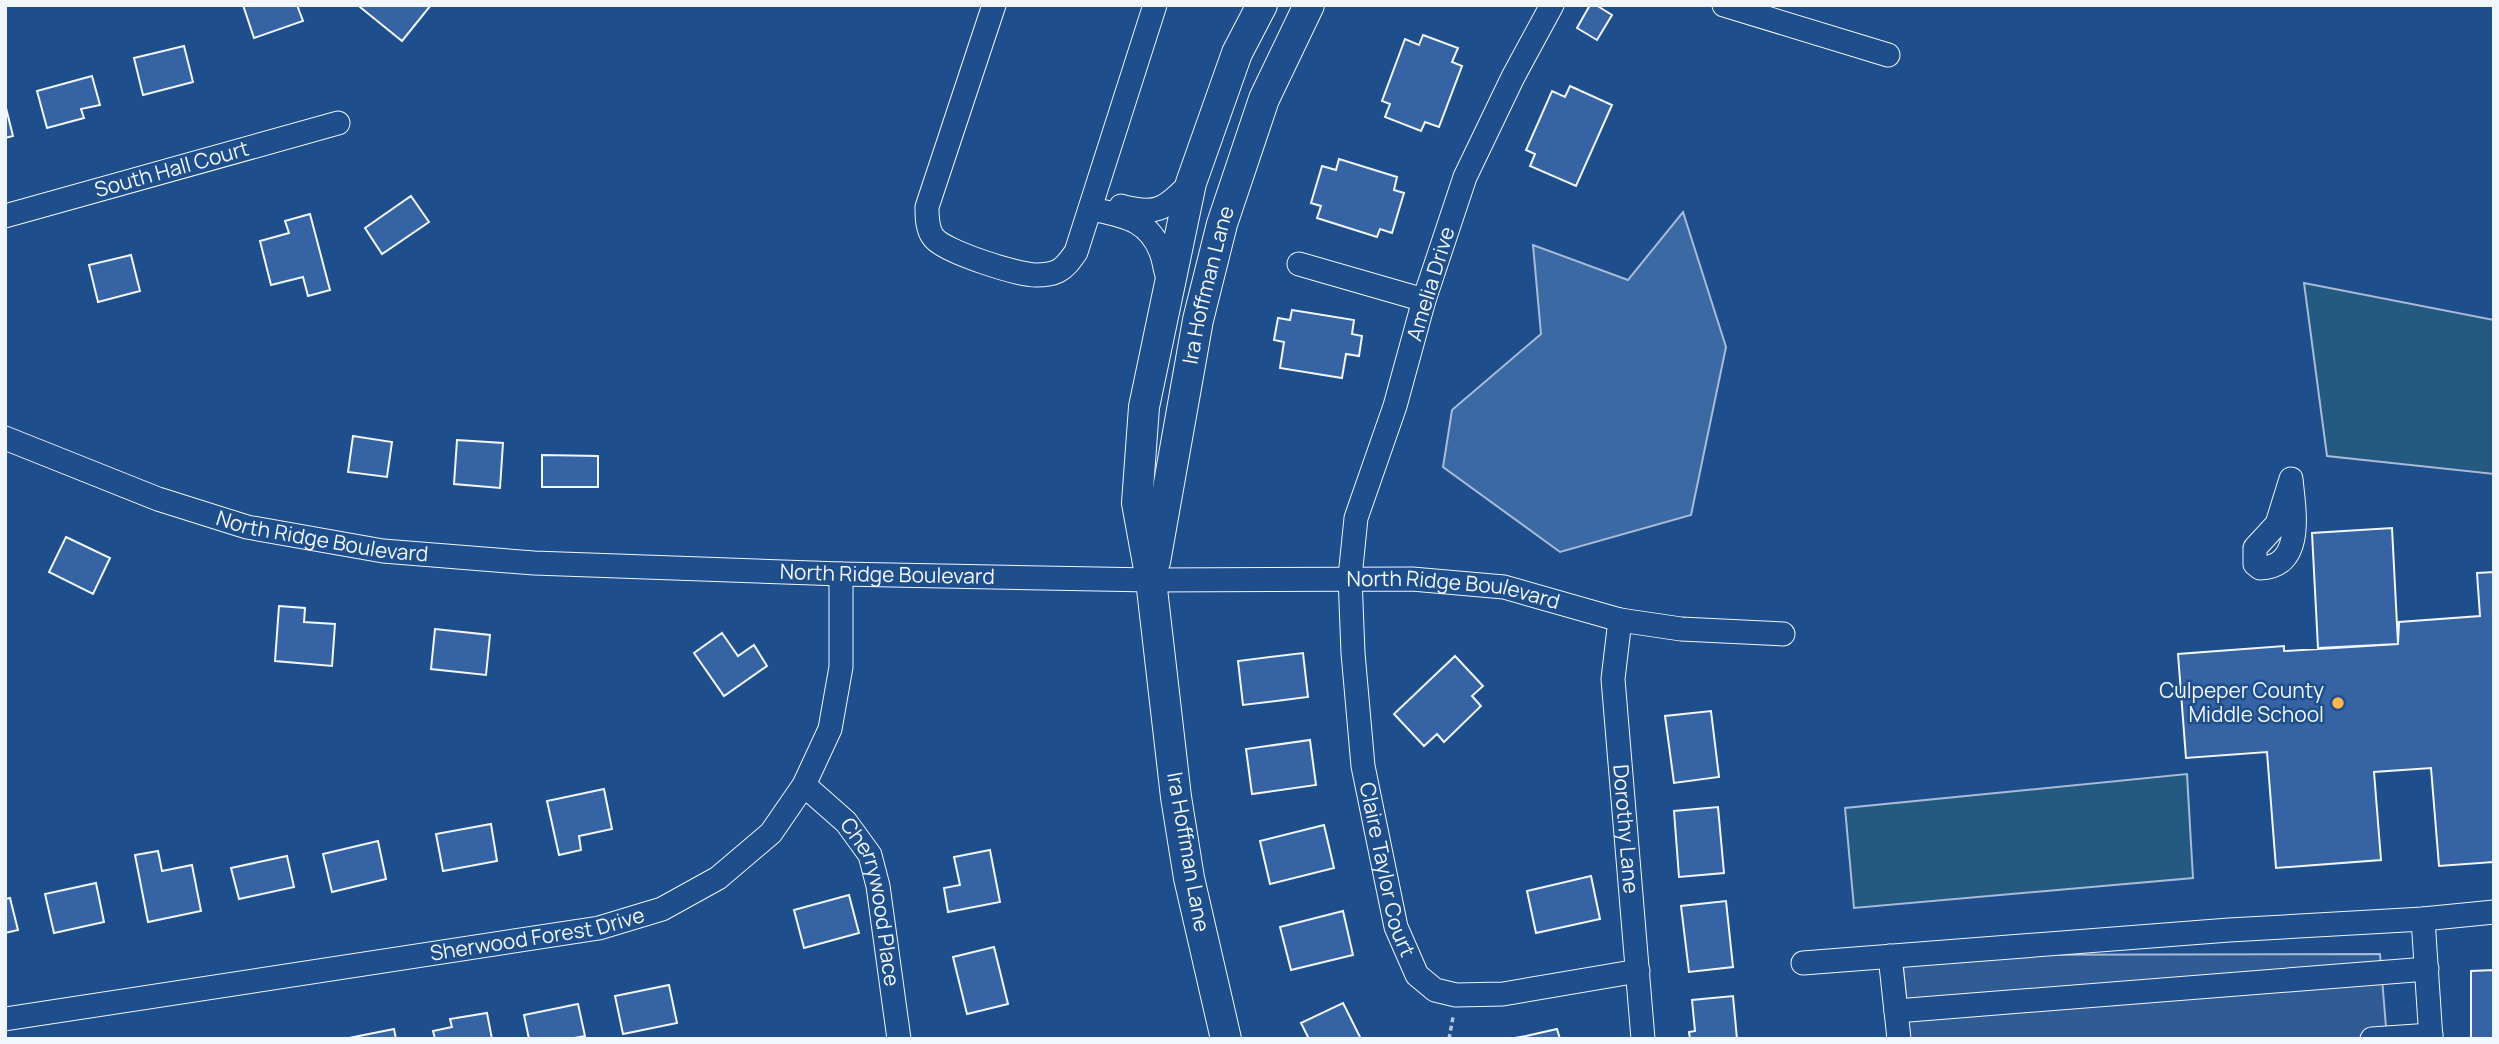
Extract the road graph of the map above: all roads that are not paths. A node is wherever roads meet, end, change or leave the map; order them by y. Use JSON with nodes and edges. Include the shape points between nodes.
{"nodes":[{"id":1,"x":994,"y":5,"type":"edge"},
{"id":2,"x":1154,"y":5,"type":"edge"},
{"id":3,"x":1262,"y":5,"type":"edge"},
{"id":4,"x":1308,"y":5,"type":"edge"},
{"id":5,"x":1552,"y":5,"type":"edge"},
{"id":6,"x":1724,"y":5,"type":"edge"},
{"id":7,"x":1888,"y":55,"type":"dead end"},
{"id":8,"x":338,"y":123,"type":"dead end"},
{"id":9,"x":1191,"y":183,"type":"junction"},
{"id":10,"x":1093,"y":203,"type":"junction"},
{"id":11,"x":5,"y":216,"type":"edge"},
{"id":12,"x":1299,"y":264,"type":"dead end"},
{"id":13,"x":1171,"y":282,"type":"junction"},
{"id":14,"x":1424,"y":300,"type":"junction"},
{"id":15,"x":5,"y":438,"type":"edge"},
{"id":16,"x":841,"y":573,"type":"junction"},
{"id":17,"x":1350,"y":577,"type":"junction"},
{"id":18,"x":1151,"y":580,"type":"junction"},
{"id":19,"x":1620,"y":620,"type":"junction"},
{"id":20,"x":1783,"y":634,"type":"dead end"},
{"id":21,"x":804,"y":785,"type":"junction"},
{"id":22,"x":2494,"y":912,"type":"edge"},
{"id":23,"x":2423,"y":919,"type":"junction"},
{"id":24,"x":1890,"y":956,"type":"junction"},
{"id":25,"x":1802,"y":963,"type":"dead end"},
{"id":26,"x":2427,"y":969,"type":"junction"},
{"id":27,"x":1638,"y":971,"type":"junction"},
{"id":28,"x":1896,"y":1011,"type":"junction"},
{"id":29,"x":5,"y":1019,"type":"edge"},
{"id":30,"x":2431,"y":1037,"type":"edge"},
{"id":31,"x":899,"y":1039,"type":"edge"},
{"id":32,"x":1226,"y":1039,"type":"edge"},
{"id":33,"x":1643,"y":1039,"type":"edge"},
{"id":34,"x":1899,"y":1039,"type":"edge"},
{"id":35,"x":2372,"y":1039,"type":"edge"}],
"edges":[{"from":1,"to":10,"type":"street","via":[[927,207],[934,238],[948,249],[1018,272],[1057,272],[1076,252]]},
{"from":2,"to":10,"type":"street"},
{"from":3,"to":9,"type":"main road","name":"Ira Hoffman Lane","via":[[1237,53]]},
{"from":4,"to":18,"type":"main road","name":"Ira Hoffman Lane","via":[[1264,99],[1222,224],[1199,320]]},
{"from":5,"to":14,"type":"street","name":"Amelia Drive","via":[[1465,177]]},
{"from":6,"to":7,"type":"street"},
{"from":8,"to":11,"type":"street","name":"South Hall Court"},
{"from":9,"to":10,"type":"street","via":[[1161,208],[1149,212]]},
{"from":9,"to":13,"type":"main road","name":"Ira Hoffman Lane"},
{"from":10,"to":13,"type":"street","via":[[1153,234]]},
{"from":12,"to":14,"type":"street"},
{"from":13,"to":18,"type":"main road","name":"Ira Hoffman Lane","via":[[1144,407],[1137,503]]},
{"from":14,"to":17,"type":"street","name":"Amelia Drive","via":[[1395,406],[1356,518]]},
{"from":15,"to":16,"type":"street","name":"North Ridge Boulevard","via":[[158,499],[247,527],[383,551],[534,563]]},
{"from":16,"to":18,"type":"street","name":"North Ridge Boulevard"},
{"from":16,"to":21,"type":"street","name":"Sherwood Forest Drive","via":[[841,667],[830,729]]},
{"from":17,"to":18,"type":"street","name":"North Ridge Boulevard"},
{"from":17,"to":19,"type":"street","name":"North Ridge Boulevard","via":[[1504,587]]},
{"from":17,"to":27,"type":"street","name":"Claire Taylor Court","via":[[1363,766],[1396,927],[1417,975],[1435,990],[1456,995],[1503,994]]},
{"from":18,"to":32,"type":"main road","name":"Ira Hoffman Lane","via":[[1189,878]]},
{"from":19,"to":20,"type":"street","name":"North Ridge Boulevard","via":[[1681,629]]},
{"from":19,"to":27,"type":"street","name":"Dorothy Lane","via":[[1613,679]]},
{"from":21,"to":29,"type":"street","name":"Sherwood Forest Drive","via":[[771,833],[718,878],[662,909],[599,928]]},
{"from":21,"to":31,"type":"street","name":"Cherrywood Place","via":[[846,822],[870,855]]},
{"from":22,"to":23,"type":"street"},
{"from":23,"to":24,"type":"street"},
{"from":23,"to":26,"type":"street"},
{"from":24,"to":25,"type":"street"},
{"from":24,"to":28,"type":"street"},
{"from":26,"to":28,"type":"street"},
{"from":26,"to":30,"type":"street"},
{"from":27,"to":33,"type":"street","name":"Dorothy Lane"},
{"from":28,"to":34,"type":"street"},
{"from":30,"to":35,"type":"street"}]}
